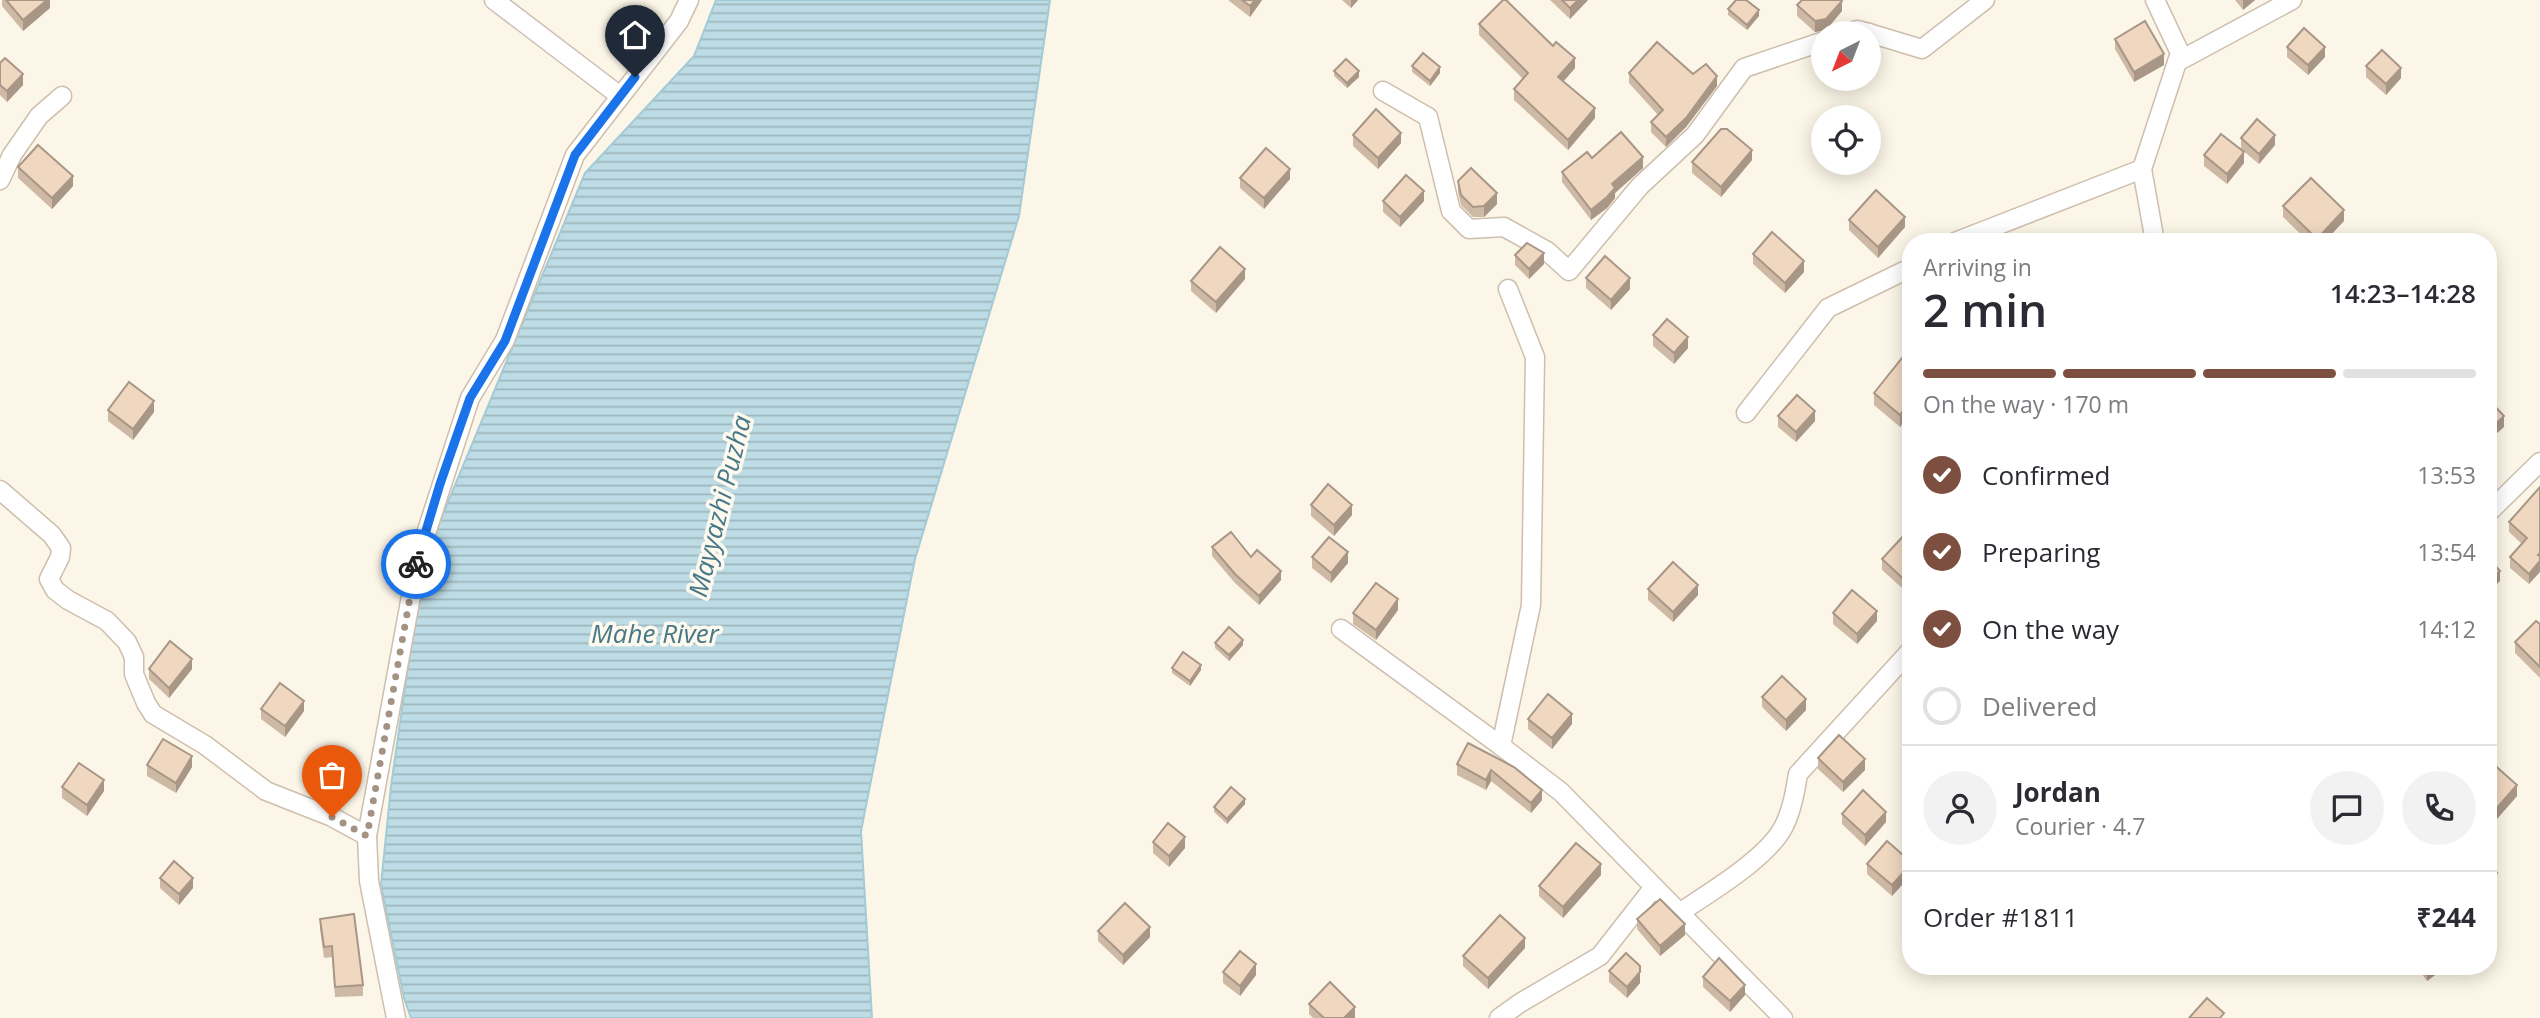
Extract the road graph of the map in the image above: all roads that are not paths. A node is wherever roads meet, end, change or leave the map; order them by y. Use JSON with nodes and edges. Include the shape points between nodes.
{"nodes":[{"id":1,"x":494,"y":0,"type":"edge"},
{"id":2,"x":689,"y":0,"type":"edge"},
{"id":3,"x":1985,"y":0,"type":"edge"},
{"id":4,"x":2155,"y":0,"type":"edge"},
{"id":5,"x":2292,"y":0,"type":"edge"},
{"id":6,"x":1881,"y":37,"type":"edge"},
{"id":7,"x":1811,"y":45,"type":"edge"},
{"id":8,"x":2177,"y":62,"type":"junction"},
{"id":9,"x":1383,"y":91,"type":"dead end"},
{"id":10,"x":62,"y":96,"type":"dead end"},
{"id":11,"x":621,"y":96,"type":"junction"},
{"id":12,"x":2142,"y":169,"type":"junction"},
{"id":13,"x":0,"y":180,"type":"edge"},
{"id":14,"x":1978,"y":233,"type":"edge"},
{"id":15,"x":2153,"y":233,"type":"edge"},
{"id":16,"x":1902,"y":274,"type":"edge"},
{"id":17,"x":1508,"y":289,"type":"dead end"},
{"id":18,"x":1746,"y":413,"type":"dead end"},
{"id":19,"x":2540,"y":462,"type":"edge"},
{"id":20,"x":0,"y":490,"type":"edge"},
{"id":21,"x":2497,"y":504,"type":"edge"},
{"id":22,"x":1341,"y":629,"type":"dead end"},
{"id":23,"x":1902,"y":660,"type":"edge"},
{"id":24,"x":1501,"y":746,"type":"junction"},
{"id":25,"x":367,"y":836,"type":"junction"},
{"id":26,"x":1654,"y":887,"type":"junction"},
{"id":27,"x":1679,"y":913,"type":"junction"},
{"id":28,"x":396,"y":1018,"type":"edge"},
{"id":29,"x":1499,"y":1018,"type":"edge"},
{"id":30,"x":1783,"y":1018,"type":"edge"}],
"edges":[{"from":1,"to":11,"type":"street"},
{"from":2,"to":11,"type":"street","via":[[679,21]]},
{"from":3,"to":6,"type":"street","via":[[1922,49]]},
{"from":4,"to":8,"type":"street","via":[[2180,53]]},
{"from":5,"to":8,"type":"street"},
{"from":7,"to":9,"type":"street","via":[[1744,68],[1695,135],[1640,186],[1569,271],[1547,251],[1504,227],[1469,229],[1451,211],[1428,117]]},
{"from":8,"to":12,"type":"street"},
{"from":10,"to":13,"type":"street","via":[[40,116]]},
{"from":11,"to":25,"type":"street","via":[[575,155],[505,341],[470,398],[440,484],[418,558]]},
{"from":12,"to":14,"type":"street"},
{"from":12,"to":15,"type":"street"},
{"from":16,"to":18,"type":"street","via":[[1828,308]]},
{"from":17,"to":24,"type":"street","via":[[1535,357],[1535,370],[1531,605]]},
{"from":19,"to":21,"type":"street"},
{"from":20,"to":25,"type":"street","via":[[61,548],[49,579],[55,590],[107,621],[127,642],[134,657],[134,674],[153,714],[267,791]]},
{"from":22,"to":24,"type":"street"},
{"from":23,"to":27,"type":"street","via":[[1798,774],[1783,828],[1762,852]]},
{"from":24,"to":26,"type":"street","via":[[1561,792]]},
{"from":25,"to":28,"type":"street","via":[[369,881]]},
{"from":26,"to":27,"type":"street"},
{"from":26,"to":29,"type":"street","via":[[1600,956]]},
{"from":27,"to":30,"type":"street"}]}
